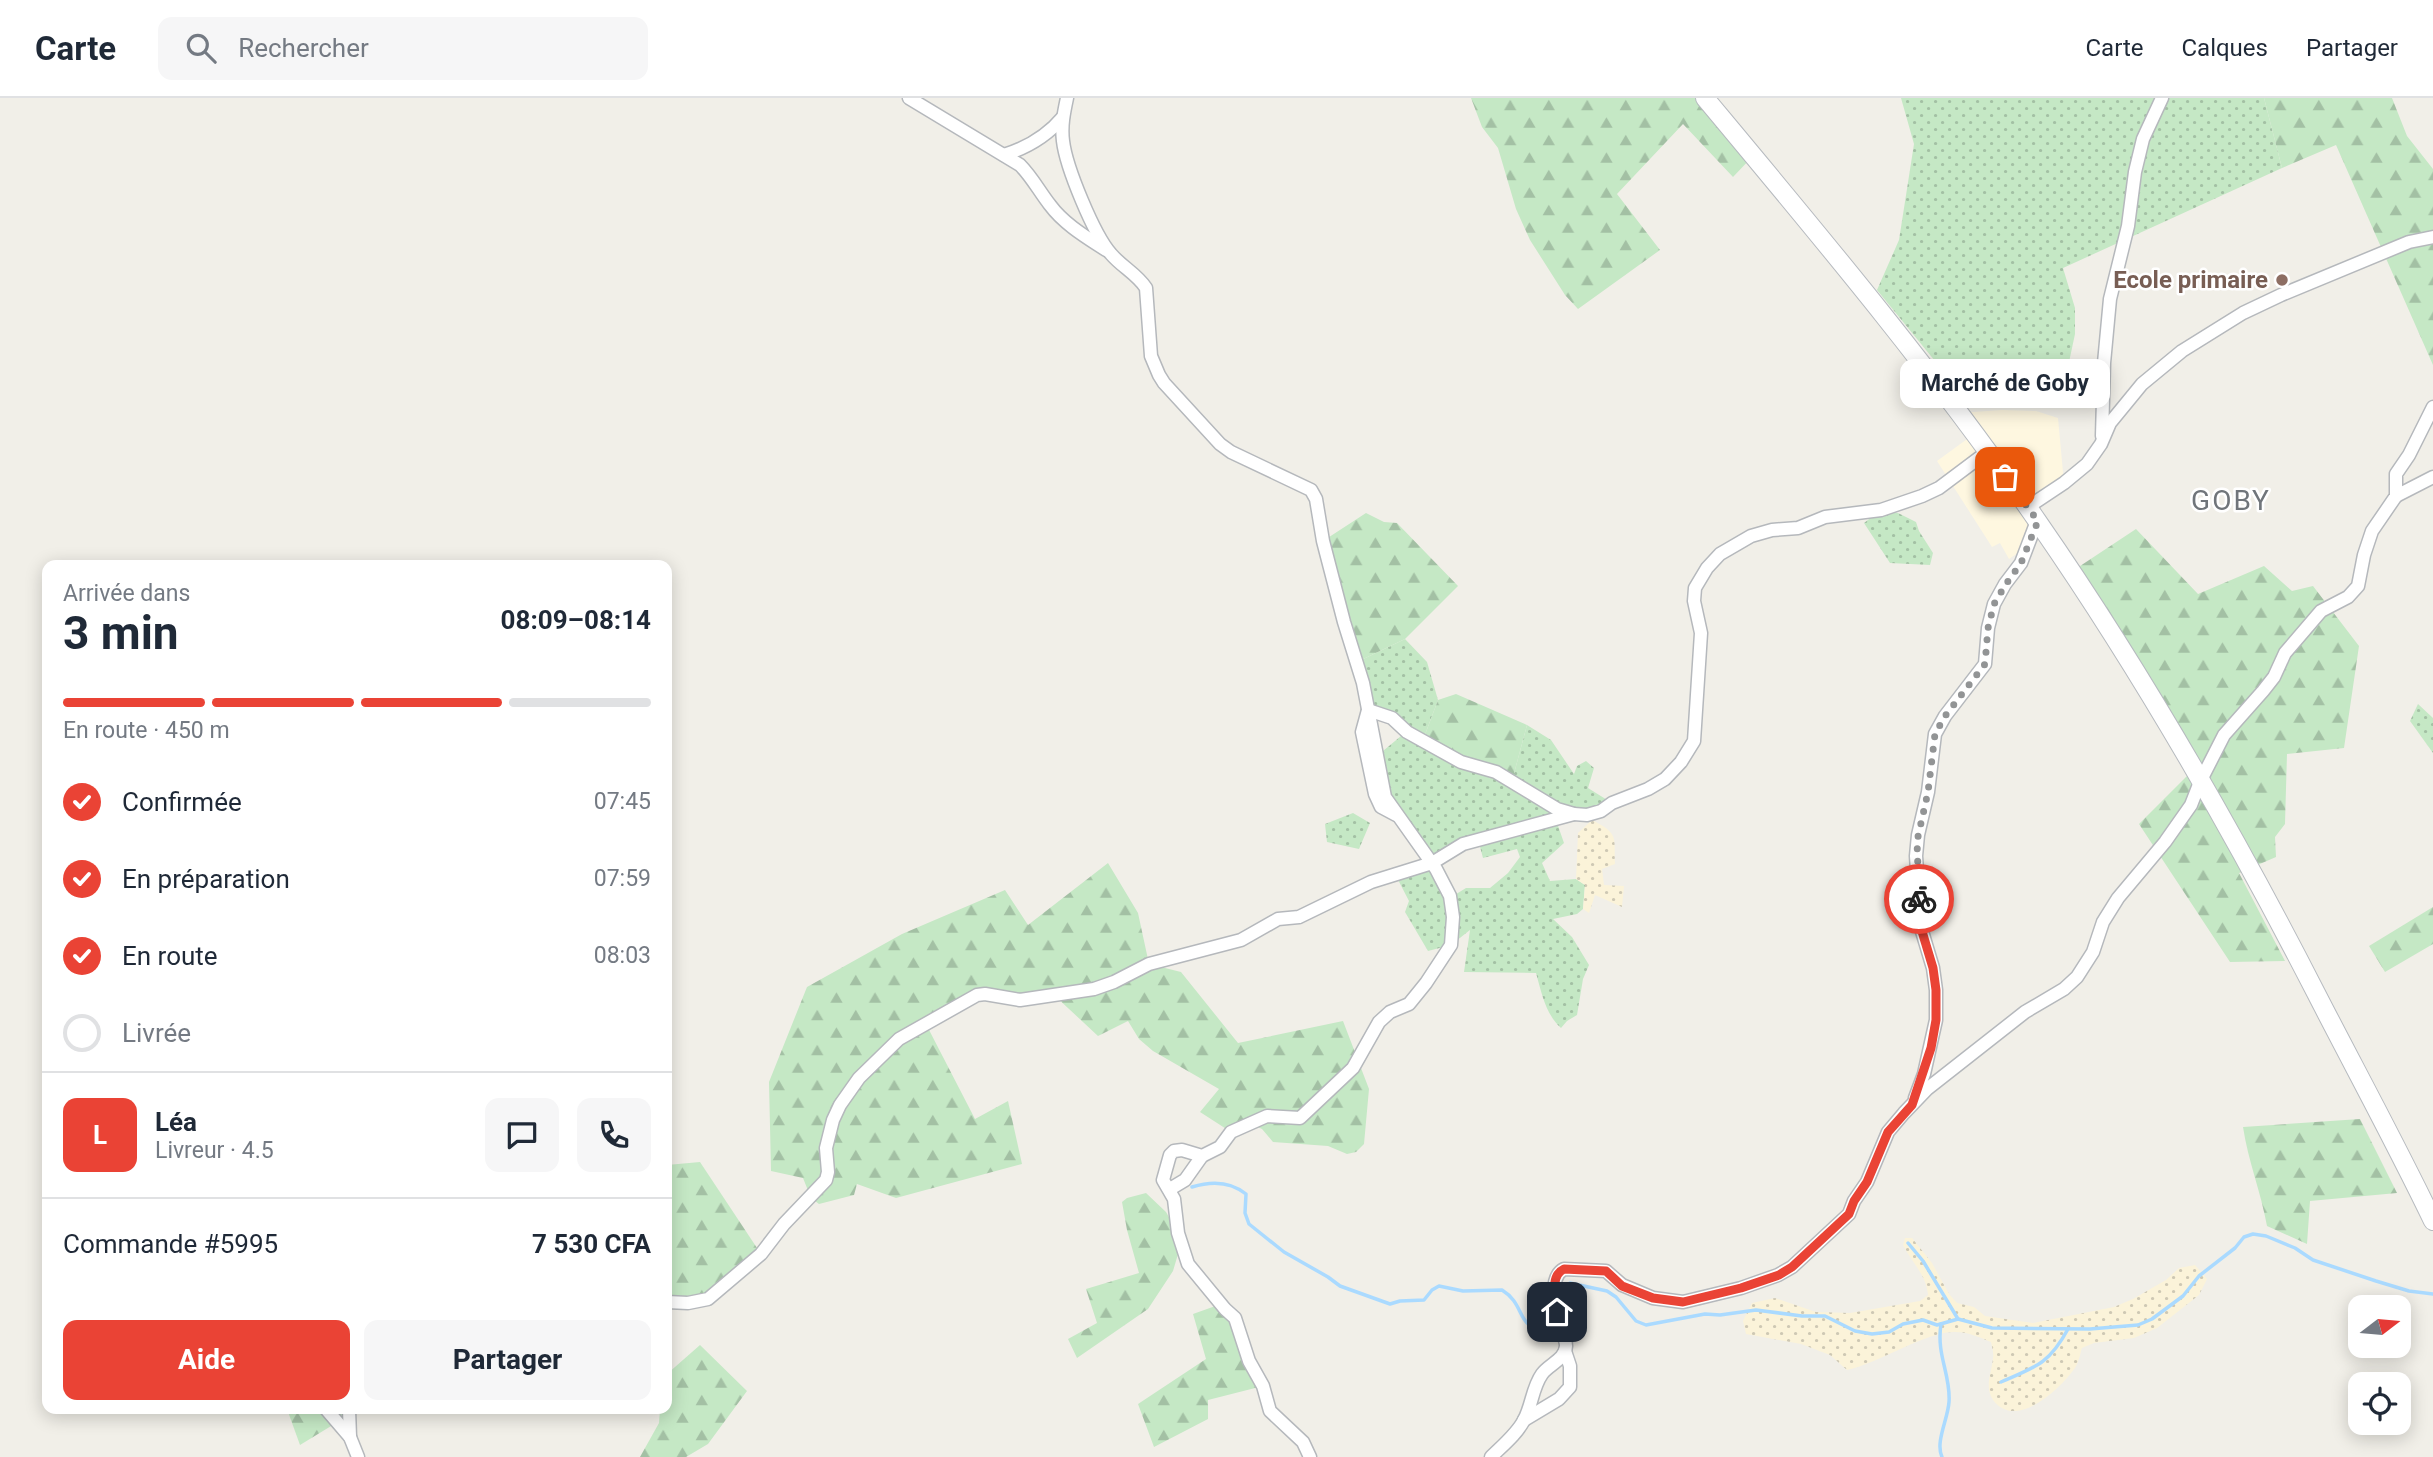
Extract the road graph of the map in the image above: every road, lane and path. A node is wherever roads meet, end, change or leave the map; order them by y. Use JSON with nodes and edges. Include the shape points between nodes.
{"nodes":[{"id":1,"x":909,"y":98,"type":"edge"},
{"id":2,"x":1067,"y":98,"type":"edge"},
{"id":3,"x":1705,"y":98,"type":"edge"},
{"id":4,"x":2162,"y":98,"type":"edge"},
{"id":5,"x":1063,"y":117,"type":"junction"},
{"id":6,"x":1004,"y":156,"type":"junction"},
{"id":7,"x":2433,"y":237,"type":"edge"},
{"id":8,"x":1110,"y":254,"type":"junction"},
{"id":9,"x":2433,"y":407,"type":"edge"},
{"id":10,"x":2101,"y":444,"type":"junction"},
{"id":11,"x":1987,"y":452,"type":"junction"},
{"id":12,"x":2433,"y":477,"type":"edge"},
{"id":13,"x":2396,"y":496,"type":"junction"},
{"id":14,"x":2033,"y":514,"type":"junction"},
{"id":15,"x":1368,"y":710,"type":"junction"},
{"id":16,"x":2200,"y":782,"type":"junction"},
{"id":17,"x":1574,"y":814,"type":"junction"},
{"id":18,"x":1432,"y":863,"type":"junction"},
{"id":19,"x":1912,"y":1105,"type":"junction"},
{"id":20,"x":1202,"y":1156,"type":"junction"},
{"id":21,"x":1170,"y":1189,"type":"junction"},
{"id":22,"x":2433,"y":1221,"type":"edge"},
{"id":23,"x":672,"y":1302,"type":"edge"},
{"id":24,"x":1565,"y":1351,"type":"junction"},
{"id":25,"x":330,"y":1414,"type":"edge"},
{"id":26,"x":349,"y":1414,"type":"edge"},
{"id":27,"x":1524,"y":1420,"type":"junction"},
{"id":28,"x":350,"y":1437,"type":"junction"},
{"id":29,"x":358,"y":1457,"type":"edge"},
{"id":30,"x":1310,"y":1457,"type":"edge"},
{"id":31,"x":1491,"y":1457,"type":"edge"}],
"edges":[{"from":1,"to":6,"type":"street"},
{"from":2,"to":5,"type":"street"},
{"from":3,"to":11,"type":"main road","via":[[1878,307]]},
{"from":4,"to":10,"type":"street","via":[[2143,139],[2110,299]]},
{"from":5,"to":6,"type":"street","via":[[1047,133]]},
{"from":5,"to":8,"type":"street","via":[[1071,173]]},
{"from":6,"to":8,"type":"street","via":[[1028,173],[1050,206],[1072,227]]},
{"from":7,"to":10,"type":"street","via":[[2409,242],[2244,313],[2167,361],[2110,423]]},
{"from":8,"to":15,"type":"street","via":[[1146,288],[1151,356],[1164,383],[1220,444],[1311,490]]},
{"from":9,"to":13,"type":"street","via":[[2396,474]]},
{"from":10,"to":14,"type":"street","via":[[2087,464]]},
{"from":11,"to":14,"type":"main road"},
{"from":11,"to":17,"type":"street","via":[[1922,496],[1881,510],[1772,530],[1720,554],[1695,588],[1701,633],[1694,741],[1665,779],[1601,811]]},
{"from":12,"to":13,"type":"street"},
{"from":13,"to":16,"type":"street","via":[[2372,531],[2354,592],[2320,611],[2285,653],[2274,677],[2224,735]]},
{"from":14,"to":16,"type":"main road","via":[[2137,674]]},
{"from":14,"to":19,"type":"street","via":[[2021,563],[1994,604],[1985,664],[1935,734],[1916,856],[1921,928],[1933,968],[1936,1020]]},
{"from":15,"to":17,"type":"street","via":[[1391,718],[1440,751],[1496,772],[1557,809]]},
{"from":15,"to":18,"type":"street","via":[[1385,797]]},
{"from":16,"to":19,"type":"street","via":[[2191,805],[2113,906],[2077,977],[2025,1012]]},
{"from":16,"to":22,"type":"main road","via":[[2288,937]]},
{"from":17,"to":18,"type":"street","via":[[1463,844]]},
{"from":18,"to":20,"type":"street","via":[[1450,896],[1451,944],[1409,1004],[1379,1022],[1353,1068],[1300,1118],[1267,1116],[1231,1132],[1220,1147]]},
{"from":18,"to":23,"type":"street","via":[[1371,882],[1299,917],[1278,919],[1241,940],[1149,964],[1094,989],[1020,1000],[977,995],[910,1032],[879,1057],[840,1105],[826,1148],[826,1180],[769,1245],[708,1299]]},
{"from":19,"to":24,"type":"street","via":[[1888,1132],[1849,1214],[1779,1275],[1673,1302],[1622,1286],[1606,1271],[1558,1272],[1557,1312]]},
{"from":20,"to":21,"type":"street","via":[[1185,1181]]},
{"from":20,"to":21,"type":"street","via":[[1182,1150],[1170,1155],[1163,1180]]},
{"from":21,"to":30,"type":"street","via":[[1188,1264],[1235,1318],[1270,1410],[1303,1443]]},
{"from":24,"to":27,"type":"street","via":[[1538,1381]]},
{"from":24,"to":27,"type":"street","via":[[1570,1387]]},
{"from":25,"to":28,"type":"street"},
{"from":26,"to":28,"type":"street"},
{"from":27,"to":31,"type":"street"},
{"from":28,"to":29,"type":"street"}]}
